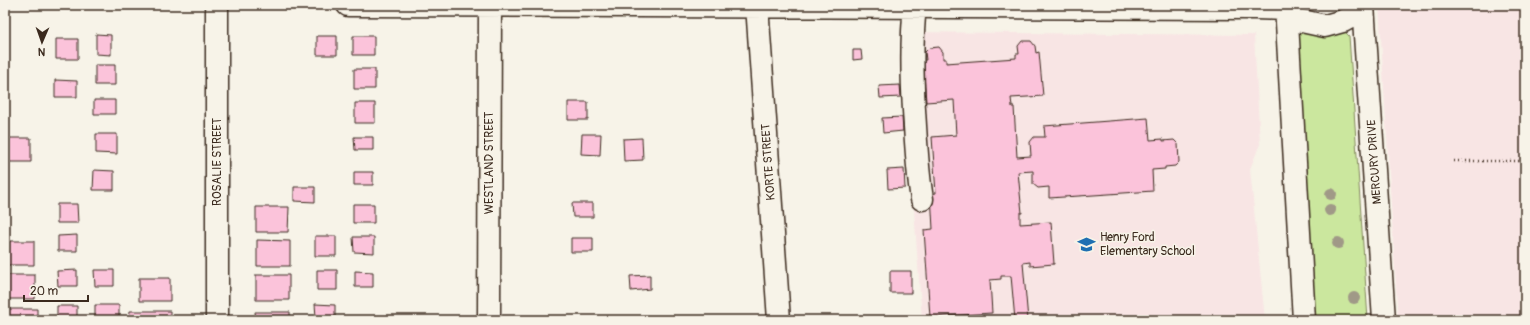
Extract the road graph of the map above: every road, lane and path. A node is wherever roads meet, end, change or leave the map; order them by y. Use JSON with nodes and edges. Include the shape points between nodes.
{"nodes":[{"id":1,"x":217,"y":5,"type":"edge"},
{"id":2,"x":348,"y":5,"type":"edge"},
{"id":3,"x":490,"y":5,"type":"edge"},
{"id":4,"x":757,"y":5,"type":"edge"},
{"id":5,"x":915,"y":6,"type":"junction"},
{"id":6,"x":1286,"y":7,"type":"edge"},
{"id":7,"x":1363,"y":7,"type":"edge"},
{"id":8,"x":1454,"y":161,"type":"dead end"},
{"id":9,"x":1525,"y":161,"type":"edge"},
{"id":10,"x":922,"y":199,"type":"dead end"},
{"id":11,"x":217,"y":320,"type":"edge"},
{"id":12,"x":489,"y":320,"type":"edge"},
{"id":13,"x":778,"y":320,"type":"edge"},
{"id":14,"x":1304,"y":320,"type":"edge"},
{"id":15,"x":1384,"y":320,"type":"edge"}],
"edges":[{"from":1,"to":11,"type":"street","name":"ROSALIE STREET"},
{"from":2,"to":3,"type":"street"},
{"from":3,"to":4,"type":"street"},
{"from":3,"to":12,"type":"street","name":"WESTLAND STREET"},
{"from":4,"to":5,"type":"street"},
{"from":4,"to":13,"type":"street","name":"KORTE STREET"},
{"from":5,"to":6,"type":"street"},
{"from":5,"to":10,"type":"street","via":[[912,60],[917,169]]},
{"from":6,"to":7,"type":"street","via":[[1297,20],[1325,26],[1343,21]]},
{"from":6,"to":14,"type":"street"},
{"from":7,"to":15,"type":"street","name":"MERCURY DRIVE"},
{"from":8,"to":9,"type":"path"}]}
